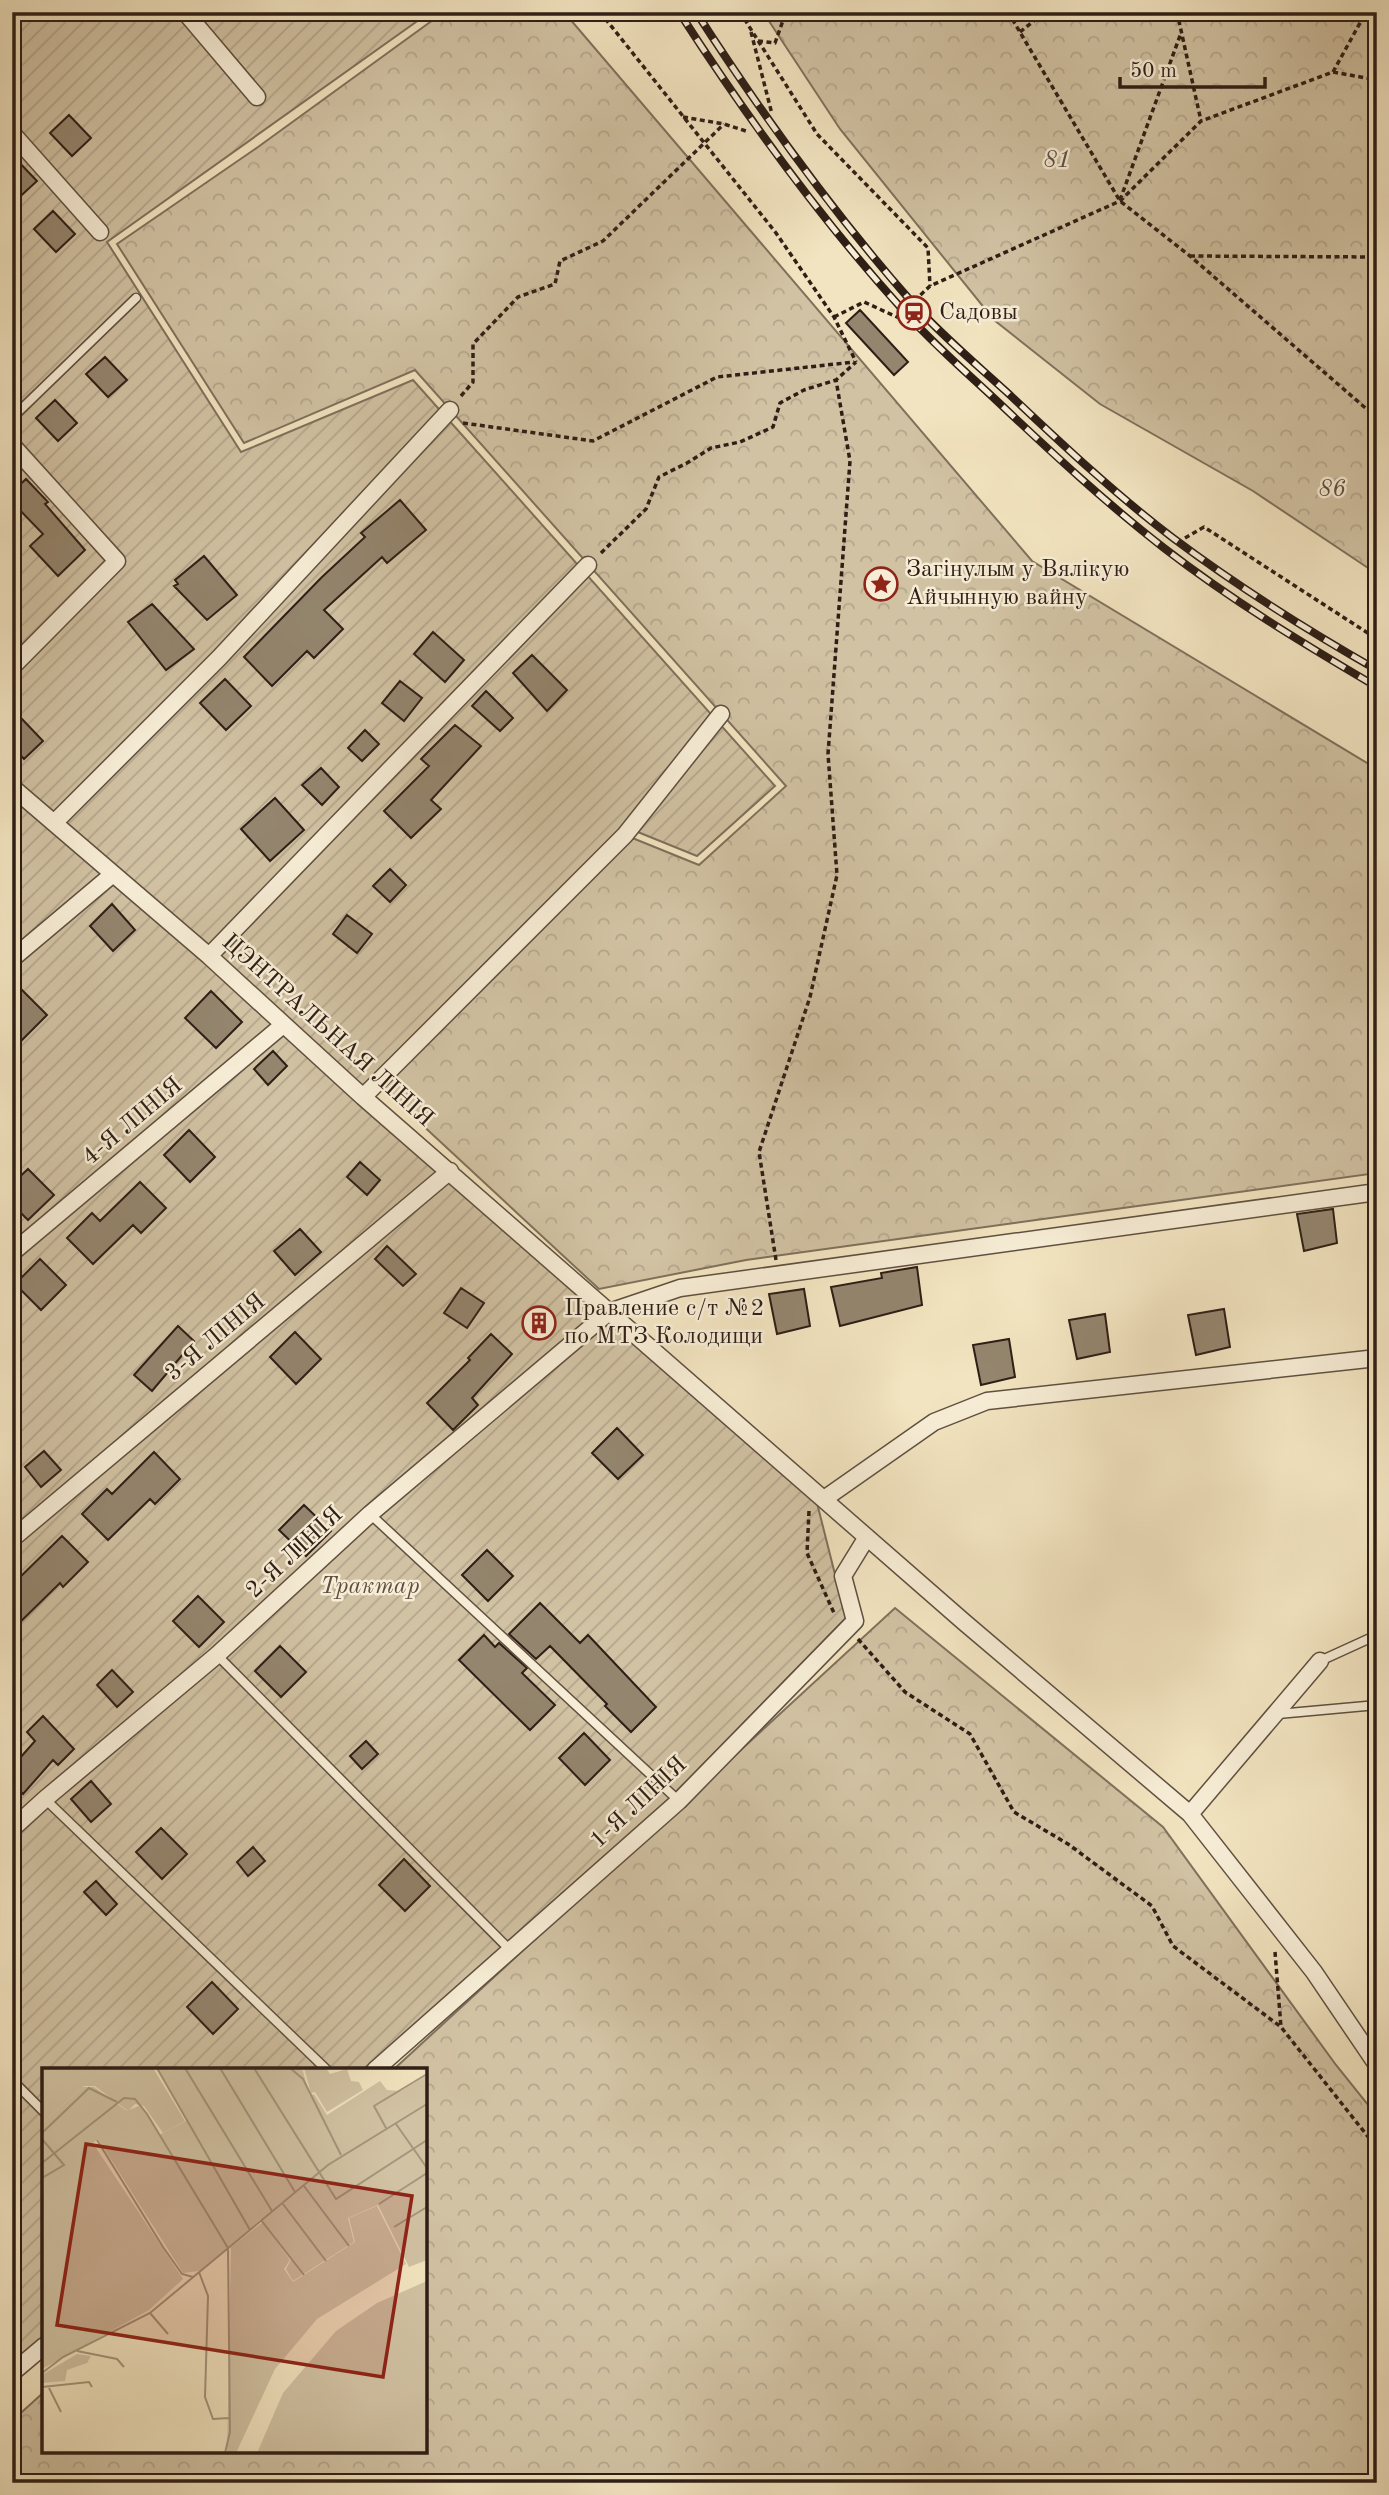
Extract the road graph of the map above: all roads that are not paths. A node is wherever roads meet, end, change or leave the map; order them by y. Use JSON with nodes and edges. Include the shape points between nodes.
{"nodes":[{"id":1,"x":185,"y":12,"type":"edge"},
{"id":2,"x":257,"y":97,"type":"dead end"},
{"id":3,"x":12,"y":133,"type":"edge"},
{"id":4,"x":100,"y":232,"type":"dead end"},
{"id":5,"x":135,"y":298,"type":"dead end"},
{"id":6,"x":450,"y":410,"type":"road end"},
{"id":7,"x":12,"y":418,"type":"edge"},
{"id":8,"x":12,"y":445,"type":"edge"},
{"id":9,"x":588,"y":565,"type":"road end"},
{"id":10,"x":12,"y":667,"type":"edge"},
{"id":11,"x":721,"y":714,"type":"dead end"},
{"id":12,"x":12,"y":787,"type":"edge"},
{"id":13,"x":54,"y":823,"type":"junction"},
{"id":14,"x":113,"y":874,"type":"junction"},
{"id":15,"x":209,"y":956,"type":"junction"},
{"id":16,"x":12,"y":959,"type":"edge"},
{"id":17,"x":283,"y":1025,"type":"junction"},
{"id":18,"x":363,"y":1097,"type":"junction"},
{"id":19,"x":450,"y":1171,"type":"junction"},
{"id":20,"x":1377,"y":1192,"type":"edge"},
{"id":21,"x":12,"y":1253,"type":"edge"},
{"id":22,"x":609,"y":1312,"type":"junction"},
{"id":23,"x":1377,"y":1358,"type":"edge"},
{"id":24,"x":817,"y":1502,"type":"junction"},
{"id":25,"x":370,"y":1514,"type":"junction"},
{"id":26,"x":867,"y":1538,"type":"junction"},
{"id":27,"x":12,"y":1539,"type":"edge"},
{"id":28,"x":1377,"y":1635,"type":"edge"},
{"id":29,"x":216,"y":1655,"type":"junction"},
{"id":30,"x":1320,"y":1661,"type":"joint"},
{"id":31,"x":1377,"y":1705,"type":"edge"},
{"id":32,"x":1275,"y":1714,"type":"junction"},
{"id":33,"x":44,"y":1798,"type":"junction"},
{"id":34,"x":679,"y":1801,"type":"junction"},
{"id":35,"x":1190,"y":1814,"type":"junction"},
{"id":36,"x":12,"y":1829,"type":"edge"},
{"id":37,"x":510,"y":1950,"type":"junction"},
{"id":38,"x":1377,"y":2065,"type":"edge"},
{"id":39,"x":325,"y":2068,"type":"edge"},
{"id":40,"x":377,"y":2068,"type":"edge"},
{"id":41,"x":12,"y":2080,"type":"edge"},
{"id":42,"x":42,"y":2110,"type":"edge"},
{"id":43,"x":42,"y":2348,"type":"edge"},
{"id":44,"x":12,"y":2373,"type":"edge"}],
"edges":[{"from":1,"to":2,"type":"street"},
{"from":3,"to":4,"type":"street"},
{"from":5,"to":7,"type":"lane"},
{"from":6,"to":13,"type":"street","via":[[219,658]]},
{"from":8,"to":10,"type":"street","via":[[117,561]]},
{"from":9,"to":15,"type":"street"},
{"from":11,"to":18,"type":"street","via":[[625,835]]},
{"from":12,"to":13,"type":"street","name":"ЦЭНТРАЛЬНАЯ ЛІНІЯ"},
{"from":13,"to":14,"type":"street","name":"ЦЭНТРАЛЬНАЯ ЛІНІЯ"},
{"from":14,"to":15,"type":"street","name":"ЦЭНТРАЛЬНАЯ ЛІНІЯ"},
{"from":14,"to":16,"type":"street"},
{"from":15,"to":17,"type":"street","name":"ЦЭНТРАЛЬНАЯ ЛІНІЯ"},
{"from":17,"to":18,"type":"street","name":"ЦЭНТРАЛЬНАЯ ЛІНІЯ"},
{"from":17,"to":21,"type":"street","name":"4-Я ЛІНІЯ"},
{"from":18,"to":19,"type":"street","name":"ЦЭНТРАЛЬНАЯ ЛІНІЯ"},
{"from":19,"to":22,"type":"street","name":"ЦЭНТРАЛЬНАЯ ЛІНІЯ"},
{"from":19,"to":27,"type":"street","name":"3-Я ЛІНІЯ"},
{"from":20,"to":22,"type":"street","via":[[680,1288]]},
{"from":22,"to":24,"type":"street","name":"ЦЭНТРАЛЬНАЯ ЛІНІЯ"},
{"from":22,"to":25,"type":"street","name":"2-Я ЛІНІЯ"},
{"from":23,"to":24,"type":"street","via":[[987,1401],[934,1422]]},
{"from":24,"to":26,"type":"street","name":"ЦЭНТРАЛЬНАЯ ЛІНІЯ"},
{"from":25,"to":29,"type":"street","name":"2-Я ЛІНІЯ"},
{"from":25,"to":34,"type":"lane"},
{"from":26,"to":34,"type":"street","name":"1-Я ЛІНІЯ","via":[[843,1576],[855,1621]]},
{"from":26,"to":35,"type":"street","name":"ЦЭНТРАЛЬНАЯ ЛІНІЯ"},
{"from":28,"to":30,"type":"lane"},
{"from":29,"to":33,"type":"street","name":"2-Я ЛІНІЯ"},
{"from":29,"to":37,"type":"lane"},
{"from":30,"to":32,"type":"street"},
{"from":31,"to":32,"type":"lane"},
{"from":32,"to":35,"type":"street"},
{"from":33,"to":36,"type":"street","name":"2-Я ЛІНІЯ"},
{"from":33,"to":39,"type":"lane"},
{"from":34,"to":37,"type":"street","name":"1-Я ЛІНІЯ"},
{"from":35,"to":38,"type":"street","name":"ЦЭНТРАЛЬНАЯ ЛІНІЯ","via":[[1314,1972]]},
{"from":37,"to":40,"type":"street","name":"1-Я ЛІНІЯ"},
{"from":41,"to":42,"type":"lane"},
{"from":43,"to":44,"type":"street"}]}
